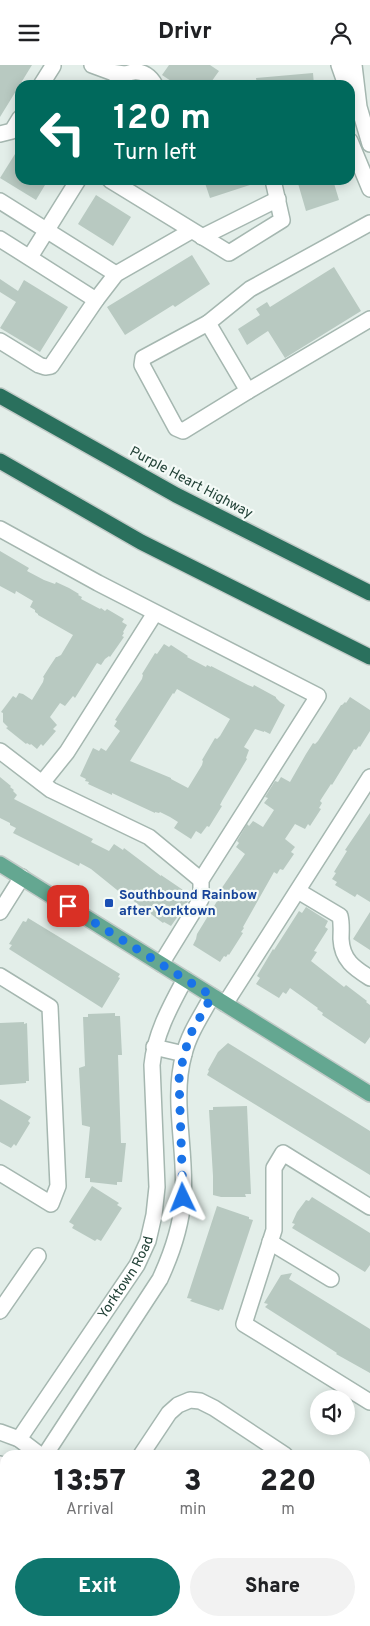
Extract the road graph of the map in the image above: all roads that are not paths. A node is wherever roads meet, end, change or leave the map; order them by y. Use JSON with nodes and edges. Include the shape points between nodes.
{"nodes":[{"id":1,"x":90,"y":65,"type":"edge"},
{"id":2,"x":338,"y":65,"type":"edge"},
{"id":3,"x":354,"y":65,"type":"edge"},
{"id":4,"x":53,"y":66,"type":"edge"},
{"id":5,"x":147,"y":69,"type":"edge"},
{"id":6,"x":44,"y":80,"type":"edge"},
{"id":7,"x":104,"y":80,"type":"edge"},
{"id":8,"x":119,"y":80,"type":"edge"},
{"id":9,"x":339,"y":80,"type":"edge"},
{"id":10,"x":344,"y":80,"type":"edge"},
{"id":11,"x":360,"y":106,"type":"edge"},
{"id":12,"x":367,"y":125,"type":"edge"},
{"id":13,"x":15,"y":127,"type":"edge"},
{"id":14,"x":0,"y":133,"type":"edge"},
{"id":15,"x":370,"y":144,"type":"edge"},
{"id":16,"x":355,"y":153,"type":"edge"},
{"id":17,"x":75,"y":185,"type":"edge"},
{"id":18,"x":118,"y":185,"type":"edge"},
{"id":19,"x":274,"y":185,"type":"edge"},
{"id":20,"x":370,"y":189,"type":"edge"},
{"id":21,"x":278,"y":199,"type":"junction"},
{"id":22,"x":0,"y":201,"type":"edge"},
{"id":23,"x":370,"y":223,"type":"edge"},
{"id":24,"x":47,"y":230,"type":"junction"},
{"id":25,"x":197,"y":234,"type":"junction"},
{"id":26,"x":0,"y":239,"type":"edge"},
{"id":27,"x":30,"y":257,"type":"junction"},
{"id":28,"x":116,"y":274,"type":"junction"},
{"id":29,"x":96,"y":300,"type":"junction"},
{"id":30,"x":370,"y":319,"type":"edge"},
{"id":31,"x":208,"y":323,"type":"junction"},
{"id":32,"x":0,"y":341,"type":"edge"},
{"id":33,"x":248,"y":391,"type":"junction"},
{"id":34,"x":0,"y":396,"type":"edge"},
{"id":35,"x":0,"y":461,"type":"edge"},
{"id":36,"x":0,"y":529,"type":"edge"},
{"id":37,"x":370,"y":593,"type":"edge"},
{"id":38,"x":155,"y":613,"type":"junction"},
{"id":39,"x":370,"y":657,"type":"edge"},
{"id":40,"x":0,"y":751,"type":"edge"},
{"id":41,"x":370,"y":777,"type":"edge"},
{"id":42,"x":42,"y":783,"type":"junction"},
{"id":43,"x":0,"y":865,"type":"edge"},
{"id":44,"x":22,"y":877,"type":"junction"},
{"id":45,"x":201,"y":880,"type":"junction"},
{"id":46,"x":298,"y":891,"type":"junction"},
{"id":47,"x":0,"y":912,"type":"edge"},
{"id":48,"x":161,"y":964,"type":"junction"},
{"id":49,"x":0,"y":975,"type":"edge"},
{"id":50,"x":370,"y":978,"type":"edge"},
{"id":51,"x":184,"y":979,"type":"junction"},
{"id":52,"x":219,"y":1000,"type":"junction"},
{"id":53,"x":154,"y":1047,"type":"junction"},
{"id":54,"x":184,"y":1054,"type":"junction"},
{"id":55,"x":370,"y":1095,"type":"edge"},
{"id":56,"x":0,"y":1173,"type":"edge"},
{"id":57,"x":370,"y":1207,"type":"edge"},
{"id":58,"x":270,"y":1242,"type":"junction"},
{"id":59,"x":38,"y":1256,"type":"dead end"},
{"id":60,"x":331,"y":1279,"type":"dead end"},
{"id":61,"x":0,"y":1311,"type":"edge"},
{"id":62,"x":370,"y":1402,"type":"edge"},
{"id":63,"x":0,"y":1432,"type":"edge"},
{"id":64,"x":19,"y":1439,"type":"junction"},
{"id":65,"x":33,"y":1450,"type":"edge"},
{"id":66,"x":48,"y":1450,"type":"edge"},
{"id":67,"x":144,"y":1450,"type":"edge"},
{"id":68,"x":277,"y":1450,"type":"edge"}],
"edges":[{"from":1,"to":7,"type":"street"},
{"from":1,"to":8,"type":"street","via":[[111,73]]},
{"from":2,"to":9,"type":"street"},
{"from":2,"to":10,"type":"street"},
{"from":3,"to":11,"type":"street"},
{"from":4,"to":6,"type":"street"},
{"from":5,"to":8,"type":"street","via":[[130,72]]},
{"from":11,"to":12,"type":"street"},
{"from":12,"to":15,"type":"street"},
{"from":13,"to":14,"type":"street","via":[[12,131]]},
{"from":16,"to":20,"type":"street"},
{"from":17,"to":24,"type":"street"},
{"from":18,"to":25,"type":"street"},
{"from":19,"to":21,"type":"street"},
{"from":21,"to":25,"type":"street"},
{"from":21,"to":25,"type":"street","via":[[282,220],[229,253]]},
{"from":22,"to":24,"type":"street"},
{"from":23,"to":31,"type":"street","via":[[250,289]]},
{"from":24,"to":27,"type":"street"},
{"from":24,"to":28,"type":"street"},
{"from":25,"to":28,"type":"street"},
{"from":26,"to":27,"type":"street"},
{"from":27,"to":29,"type":"street"},
{"from":28,"to":29,"type":"street"},
{"from":29,"to":32,"type":"street","via":[[51,366],[39,365]]},
{"from":30,"to":33,"type":"street"},
{"from":31,"to":33,"type":"street"},
{"from":31,"to":33,"type":"street","via":[[143,358],[142,365],[176,428],[183,431]]},
{"from":34,"to":37,"type":"highway","name":"Purple Heart Highway","via":[[176,495]]},
{"from":35,"to":39,"type":"highway","via":[[141,542]]},
{"from":36,"to":38,"type":"street"},
{"from":38,"to":42,"type":"street","via":[[67,752]]},
{"from":38,"to":45,"type":"street","via":[[318,696]]},
{"from":40,"to":42,"type":"street"},
{"from":41,"to":46,"type":"street","name":"Yorktown Road"},
{"from":42,"to":45,"type":"street","via":[[149,837]]},
{"from":43,"to":44,"type":"main road"},
{"from":44,"to":47,"type":"street"},
{"from":44,"to":48,"type":"main road"},
{"from":45,"to":48,"type":"street","via":[[201,899]]},
{"from":46,"to":50,"type":"street","via":[[340,916],[345,957]]},
{"from":46,"to":52,"type":"street","name":"Yorktown Road"},
{"from":48,"to":51,"type":"main road"},
{"from":49,"to":56,"type":"street","via":[[50,1007],[58,1186],[54,1199],[51,1204]]},
{"from":51,"to":52,"type":"main road"},
{"from":51,"to":53,"type":"street","name":"Yorktown Road"},
{"from":52,"to":54,"type":"street","name":"Yorktown Road","via":[[191,1033]]},
{"from":52,"to":55,"type":"main road"},
{"from":53,"to":54,"type":"street"},
{"from":53,"to":64,"type":"street","name":"Yorktown Road","via":[[157,1187],[148,1241],[137,1265]]},
{"from":54,"to":66,"type":"street","name":"Yorktown Road","via":[[179,1079],[183,1198],[178,1234],[160,1279]]},
{"from":57,"to":58,"type":"street","via":[[283,1153],[274,1167],[274,1230]]},
{"from":58,"to":60,"type":"street"},
{"from":58,"to":62,"type":"street","via":[[244,1324]]},
{"from":59,"to":61,"type":"street"},
{"from":63,"to":64,"type":"street"},
{"from":64,"to":65,"type":"street"},
{"from":67,"to":68,"type":"street","via":[[169,1413],[190,1401],[200,1401],[214,1408]]}]}
